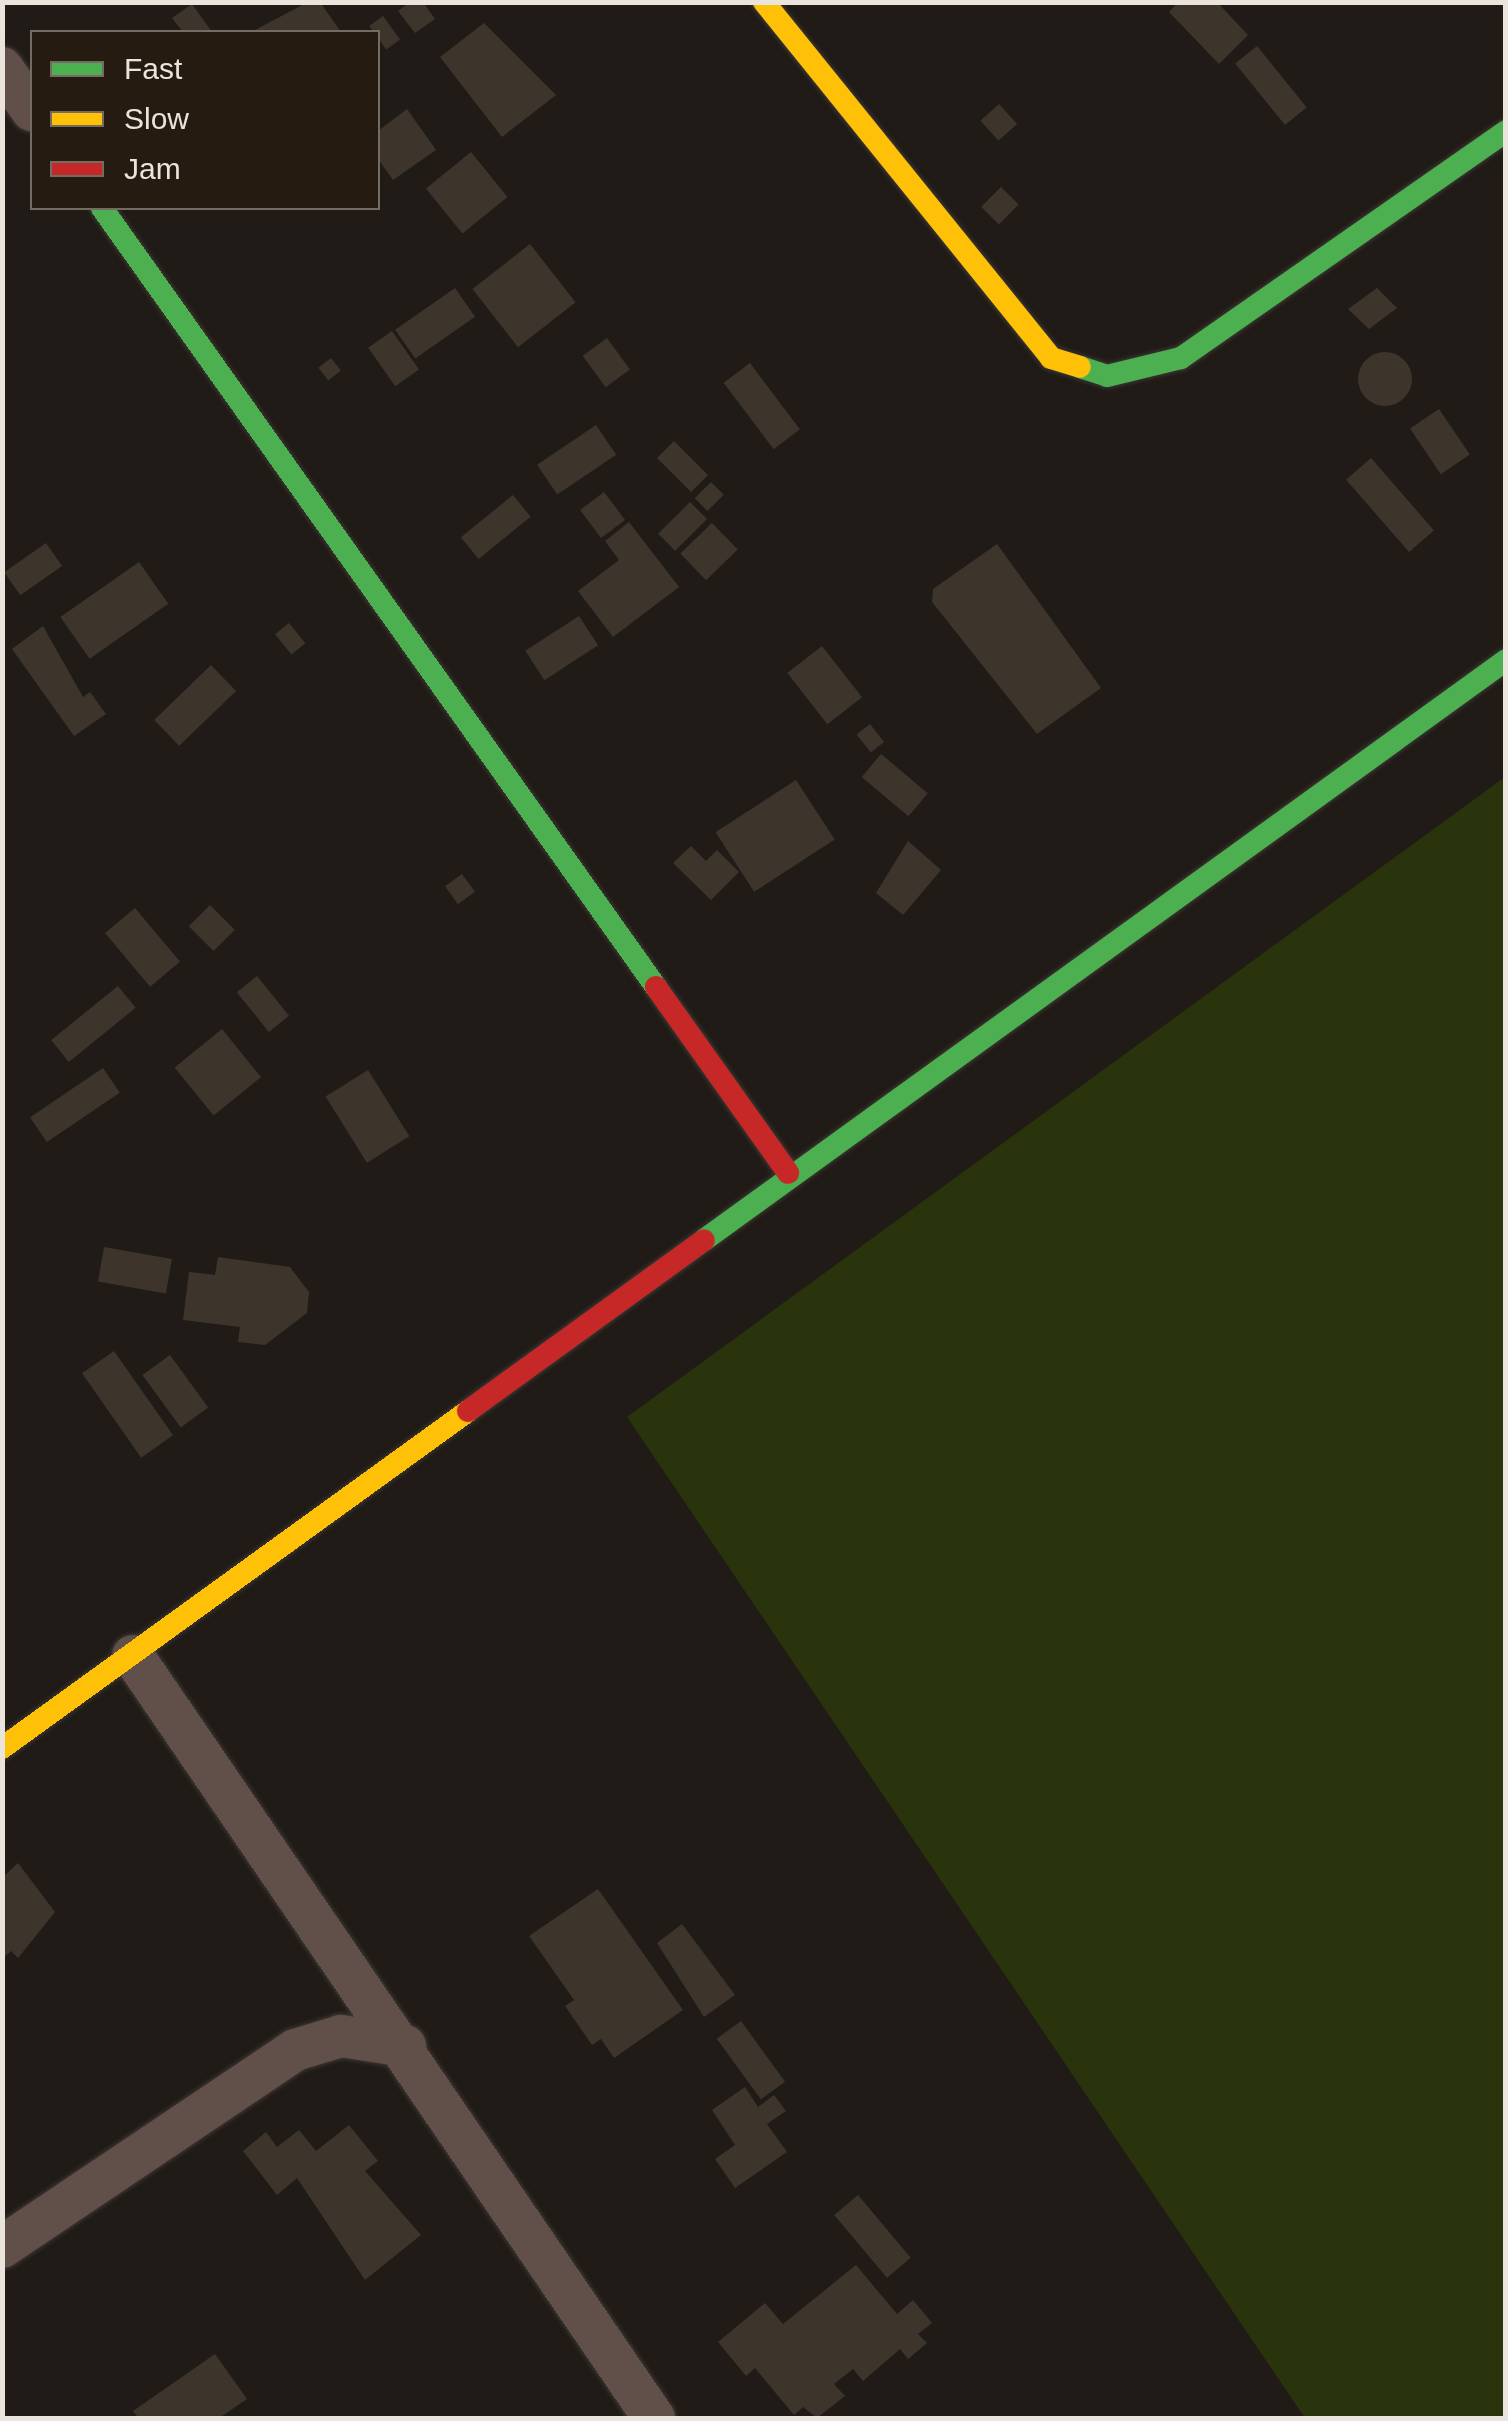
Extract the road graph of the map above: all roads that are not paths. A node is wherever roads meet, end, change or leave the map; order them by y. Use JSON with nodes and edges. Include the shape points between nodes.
{"nodes":[{"id":1,"x":764,"y":2,"type":"edge"},
{"id":2,"x":2,"y":68,"type":"edge"},
{"id":3,"x":30,"y":107,"type":"edge"},
{"id":4,"x":1506,"y":131,"type":"edge"},
{"id":5,"x":103,"y":210,"type":"edge"},
{"id":6,"x":1506,"y":660,"type":"edge"},
{"id":7,"x":788,"y":1173,"type":"junction"},
{"id":8,"x":133,"y":1656,"type":"junction"},
{"id":9,"x":2,"y":1748,"type":"edge"},
{"id":10,"x":404,"y":2046,"type":"junction"},
{"id":11,"x":2,"y":2247,"type":"edge"},
{"id":12,"x":654,"y":2418,"type":"edge"}],
"edges":[{"from":1,"to":4,"type":"street","via":[[1051,358],[1107,376],[1181,358]]},
{"from":2,"to":3,"type":"street"},
{"from":5,"to":7,"type":"street"},
{"from":6,"to":7,"type":"street"},
{"from":7,"to":8,"type":"street"},
{"from":8,"to":9,"type":"street"},
{"from":8,"to":10,"type":"street"},
{"from":10,"to":11,"type":"street","via":[[342,2036],[295,2050]]},
{"from":10,"to":12,"type":"street"}]}
